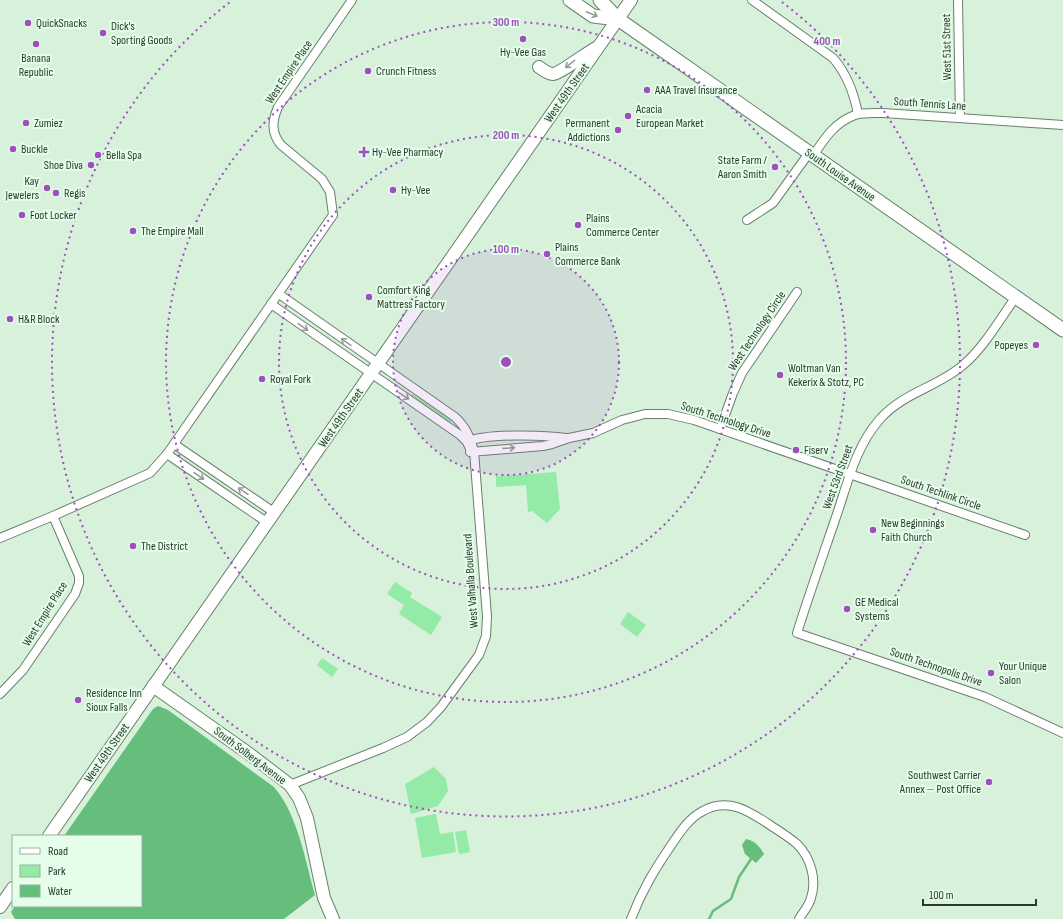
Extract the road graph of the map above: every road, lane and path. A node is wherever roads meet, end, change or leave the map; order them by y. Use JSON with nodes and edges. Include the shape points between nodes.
{"nodes":[{"id":1,"x":352,"y":0,"type":"edge"},
{"id":2,"x":570,"y":0,"type":"edge"},
{"id":3,"x":600,"y":0,"type":"edge"},
{"id":4,"x":632,"y":0,"type":"edge"},
{"id":5,"x":752,"y":0,"type":"edge"},
{"id":6,"x":958,"y":0,"type":"edge"},
{"id":7,"x":618,"y":19,"type":"junction"},
{"id":8,"x":600,"y":45,"type":"junction"},
{"id":9,"x":539,"y":67,"type":"dead end"},
{"id":10,"x":858,"y":114,"type":"junction"},
{"id":11,"x":960,"y":118,"type":"junction"},
{"id":12,"x":1063,"y":125,"type":"edge"},
{"id":13,"x":811,"y":154,"type":"junction"},
{"id":14,"x":747,"y":220,"type":"dead end"},
{"id":15,"x":798,"y":292,"type":"dead end"},
{"id":16,"x":279,"y":294,"type":"junction"},
{"id":17,"x":1016,"y":297,"type":"junction"},
{"id":18,"x":271,"y":304,"type":"junction"},
{"id":19,"x":1063,"y":330,"type":"edge"},
{"id":20,"x":375,"y":370,"type":"junction"},
{"id":21,"x":720,"y":429,"type":"junction"},
{"id":22,"x":569,"y":438,"type":"junction"},
{"id":23,"x":469,"y":441,"type":"junction"},
{"id":24,"x":174,"y":444,"type":"junction"},
{"id":25,"x":167,"y":454,"type":"junction"},
{"id":26,"x":473,"y":454,"type":"junction"},
{"id":27,"x":850,"y":474,"type":"junction"},
{"id":28,"x":275,"y":513,"type":"junction"},
{"id":29,"x":54,"y":516,"type":"junction"},
{"id":30,"x":268,"y":523,"type":"junction"},
{"id":31,"x":1025,"y":535,"type":"dead end"},
{"id":32,"x":0,"y":538,"type":"edge"},
{"id":33,"x":797,"y":633,"type":"joint"},
{"id":34,"x":153,"y":686,"type":"junction"},
{"id":35,"x":0,"y":694,"type":"edge"},
{"id":36,"x":1063,"y":733,"type":"edge"},
{"id":37,"x":290,"y":785,"type":"junction"},
{"id":38,"x":50,"y":835,"type":"edge"},
{"id":39,"x":11,"y":891,"type":"edge"},
{"id":40,"x":0,"y":907,"type":"edge"},
{"id":41,"x":333,"y":919,"type":"edge"},
{"id":42,"x":632,"y":919,"type":"edge"},
{"id":43,"x":799,"y":919,"type":"edge"}],
"edges":[{"from":1,"to":16,"type":"street","name":"West Empire Place","via":[[278,107],[273,120],[277,140],[322,179],[330,192],[333,207],[333,215]]},
{"from":2,"to":7,"type":"main road","name":"South Louise Avenue","one_way":true,"via":[[592,16]]},
{"from":3,"to":7,"type":"main road","name":"South Louise Avenue"},
{"from":4,"to":7,"type":"main road","name":"West 49th Street"},
{"from":5,"to":10,"type":"street","via":[[833,58],[849,81]]},
{"from":6,"to":11,"type":"street","name":"West 51st Street"},
{"from":7,"to":8,"type":"main road","name":"West 49th Street"},
{"from":7,"to":13,"type":"main road","name":"South Louise Avenue"},
{"from":8,"to":9,"type":"main road","one_way":true,"via":[[560,72],[550,74]]},
{"from":8,"to":20,"type":"main road","name":"West 49th Street"},
{"from":10,"to":11,"type":"street","name":"South Tennis Lane","via":[[884,113]]},
{"from":10,"to":13,"type":"street","name":"South Tennis Lane","via":[[835,127]]},
{"from":11,"to":12,"type":"street","name":"South Tennis Lane"},
{"from":13,"to":14,"type":"street","name":"South Tennis Lane","via":[[772,203]]},
{"from":13,"to":17,"type":"main road","name":"South Louise Avenue"},
{"from":15,"to":21,"type":"street","name":"West Technology Circle","via":[[742,373]]},
{"from":16,"to":18,"type":"street","name":"West Empire Place"},
{"from":20,"to":16,"type":"street","one_way":true},
{"from":17,"to":19,"type":"main road","name":"South Louise Avenue"},
{"from":17,"to":27,"type":"street","name":"West 53rd Street","via":[[980,347],[961,366],[889,410],[864,441]]},
{"from":18,"to":20,"type":"street","one_way":true},
{"from":18,"to":24,"type":"street","name":"West Empire Place"},
{"from":20,"to":23,"type":"street","one_way":true},
{"from":20,"to":23,"type":"street","name":"West Valhalla Boulevard","via":[[455,417],[465,428]]},
{"from":20,"to":28,"type":"main road","name":"West 49th Street"},
{"from":21,"to":22,"type":"street","name":"South Technology Drive","via":[[679,416],[651,414],[634,416],[592,433]]},
{"from":21,"to":27,"type":"street","name":"South Technology Drive"},
{"from":22,"to":23,"type":"street","name":"South Technology Drive","via":[[541,436]]},
{"from":26,"to":22,"type":"street","name":"South Technology Drive","one_way":true,"via":[[543,446]]},
{"from":23,"to":26,"type":"street","name":"West Valhalla Boulevard"},
{"from":24,"to":25,"type":"street","name":"West Empire Place"},
{"from":28,"to":24,"type":"street","one_way":true},
{"from":25,"to":29,"type":"street","name":"West Empire Place","via":[[150,473]]},
{"from":25,"to":30,"type":"street","one_way":true},
{"from":26,"to":37,"type":"street","name":"West Valhalla Boulevard","via":[[487,616],[486,636],[480,655],[441,707],[407,737]]},
{"from":27,"to":31,"type":"street","name":"South Techlink Circle"},
{"from":27,"to":33,"type":"street","name":"West 53rd Street"},
{"from":28,"to":30,"type":"main road","name":"West 49th Street"},
{"from":29,"to":32,"type":"street","name":"West Empire Place"},
{"from":29,"to":35,"type":"street","name":"West Empire Place","via":[[79,576],[79,583],[75,594],[23,670]]},
{"from":30,"to":34,"type":"main road","name":"West 49th Street"},
{"from":33,"to":36,"type":"street","name":"South Technopolis Drive","via":[[985,697]]},
{"from":34,"to":37,"type":"main road","name":"South Solberg Avenue","via":[[248,752]]},
{"from":34,"to":38,"type":"main road","name":"West 49th Street"},
{"from":37,"to":41,"type":"main road","name":"South Solberg Avenue","via":[[299,798],[307,818],[324,898]]},
{"from":39,"to":40,"type":"main road"},
{"from":42,"to":43,"type":"street","via":[[647,882],[689,821],[703,810],[721,805],[736,806],[751,812],[787,836],[802,850],[811,868],[814,884],[811,898]]}]}
